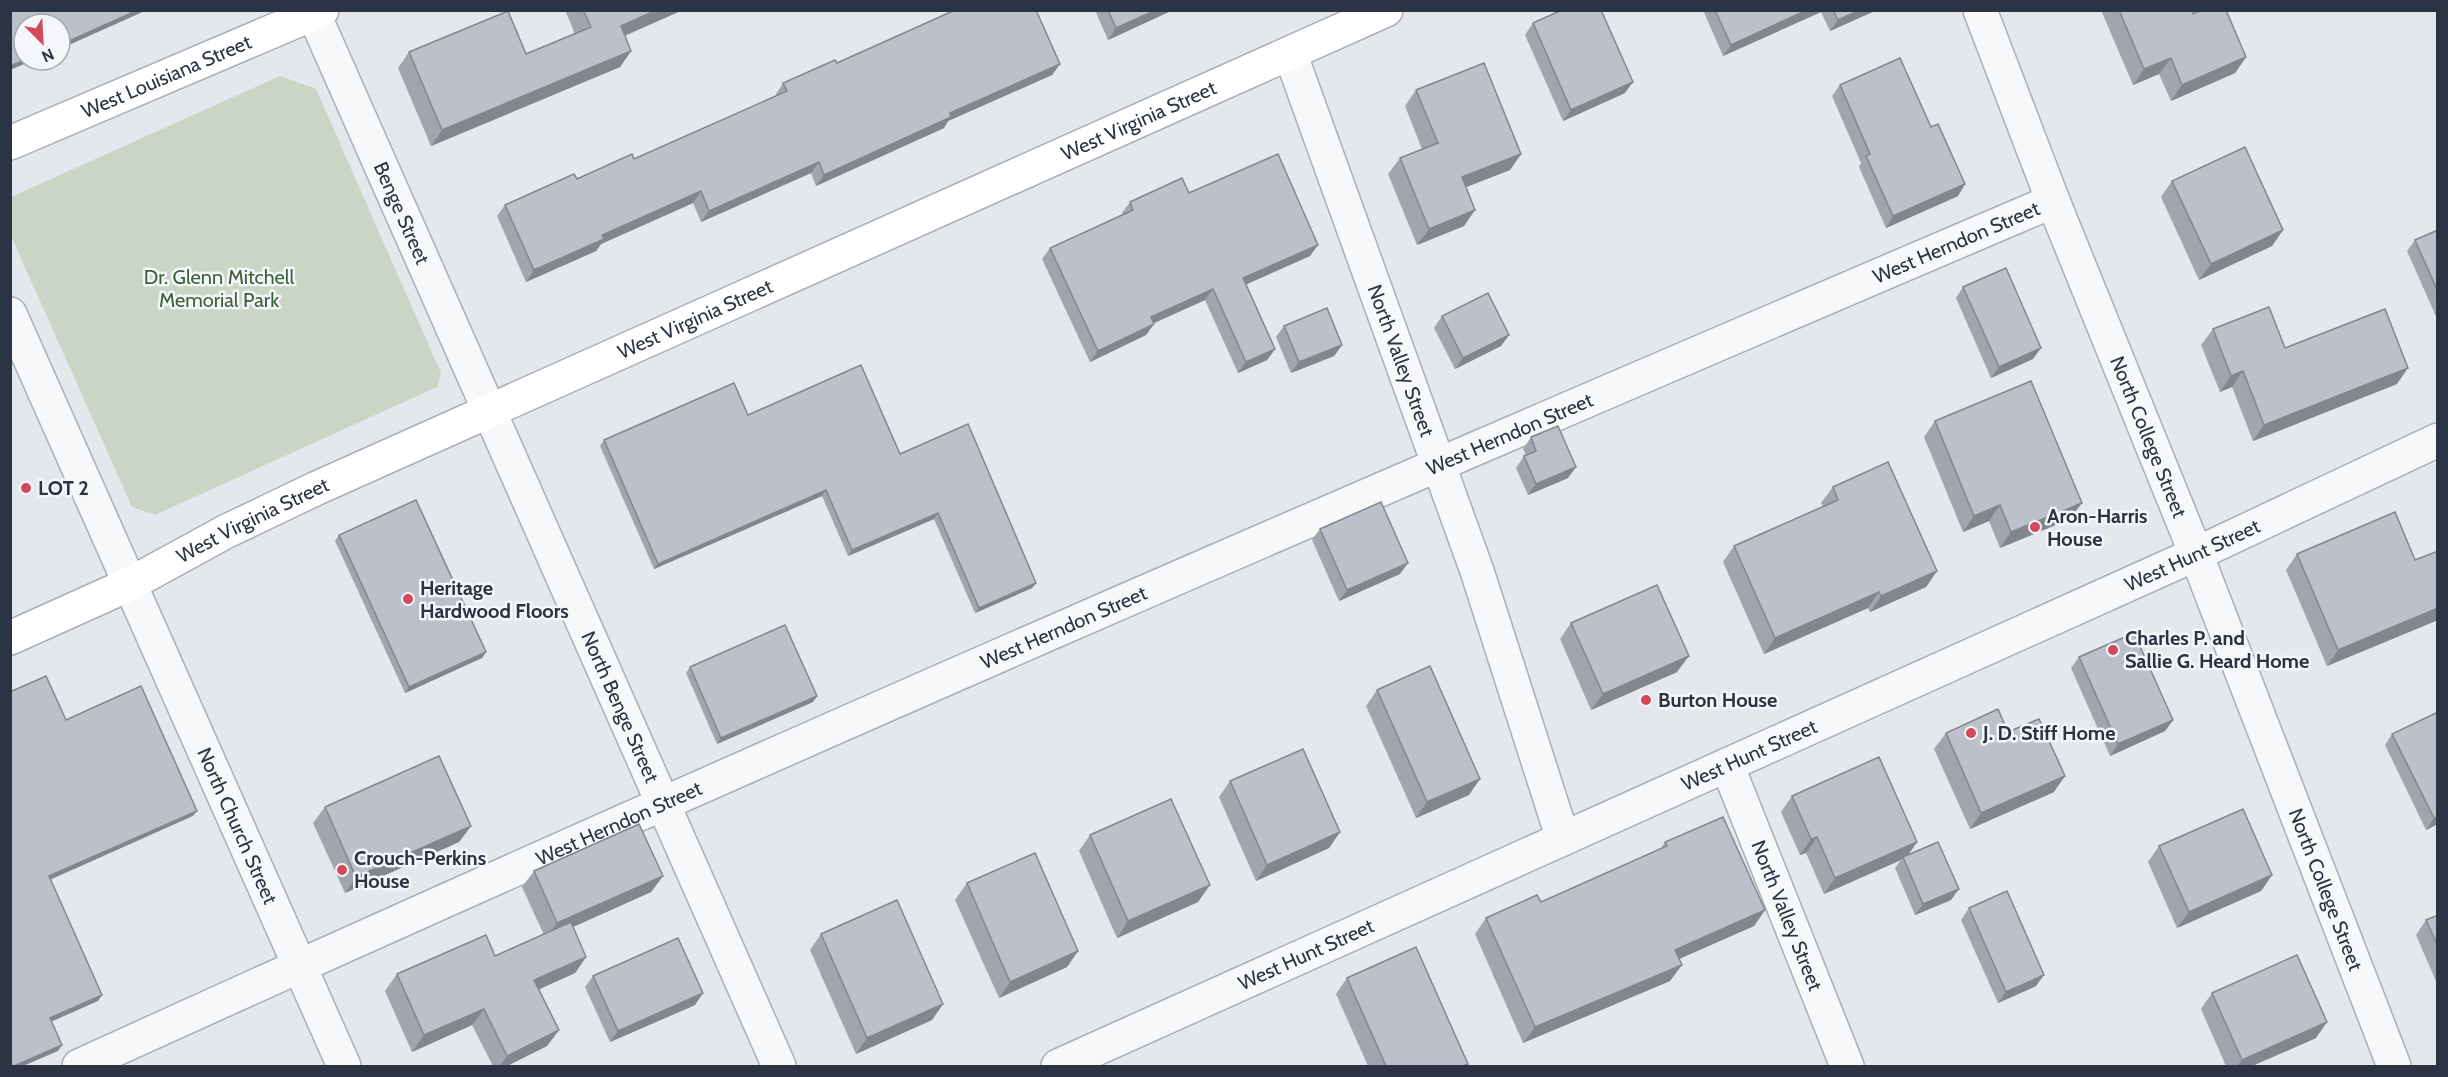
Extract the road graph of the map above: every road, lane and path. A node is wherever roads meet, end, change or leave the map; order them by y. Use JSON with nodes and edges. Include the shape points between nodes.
{"nodes":[{"id":1,"x":1386,"y":10,"type":"edge"},
{"id":2,"x":1980,"y":10,"type":"edge"},
{"id":3,"x":316,"y":12,"type":"edge"},
{"id":4,"x":1290,"y":53,"type":"junction"},
{"id":5,"x":10,"y":143,"type":"edge"},
{"id":6,"x":2053,"y":201,"type":"junction"},
{"id":7,"x":10,"y":314,"type":"edge"},
{"id":8,"x":491,"y":412,"type":"junction"},
{"id":9,"x":2438,"y":440,"type":"edge"},
{"id":10,"x":1439,"y":463,"type":"junction"},
{"id":11,"x":2196,"y":554,"type":"junction"},
{"id":12,"x":130,"y":584,"type":"junction"},
{"id":13,"x":10,"y":638,"type":"edge"},
{"id":14,"x":1727,"y":765,"type":"junction"},
{"id":15,"x":662,"y":803,"type":"junction"},
{"id":16,"x":1563,"y":839,"type":"junction"},
{"id":17,"x":300,"y":967,"type":"junction"},
{"id":18,"x":80,"y":1066,"type":"edge"},
{"id":19,"x":344,"y":1066,"type":"edge"},
{"id":20,"x":779,"y":1066,"type":"edge"},
{"id":21,"x":1058,"y":1066,"type":"edge"},
{"id":22,"x":1847,"y":1066,"type":"edge"},
{"id":23,"x":2394,"y":1066,"type":"edge"}],
"edges":[{"from":1,"to":4,"type":"main road","name":"West Virginia Street"},
{"from":2,"to":6,"type":"street","name":"North College Street"},
{"from":3,"to":5,"type":"main road","name":"West Louisiana Street"},
{"from":3,"to":8,"type":"street","name":"Benge Street"},
{"from":4,"to":8,"type":"main road","name":"West Virginia Street"},
{"from":4,"to":10,"type":"street","name":"North Valley Street"},
{"from":6,"to":10,"type":"street","name":"West Herndon Street"},
{"from":6,"to":11,"type":"street","name":"North College Street"},
{"from":7,"to":12,"type":"street","name":"North Church Street"},
{"from":8,"to":12,"type":"main road","name":"West Virginia Street","via":[[279,505]]},
{"from":8,"to":15,"type":"street","name":"North Benge Street"},
{"from":9,"to":11,"type":"street","name":"West Hunt Street"},
{"from":10,"to":15,"type":"street","name":"West Herndon Street"},
{"from":10,"to":16,"type":"street","name":"North Valley Street"},
{"from":11,"to":14,"type":"street","name":"West Hunt Street"},
{"from":11,"to":23,"type":"street","name":"North College Street"},
{"from":12,"to":13,"type":"main road","name":"West Virginia Street"},
{"from":12,"to":17,"type":"street","name":"North Church Street"},
{"from":14,"to":16,"type":"street","name":"West Hunt Street"},
{"from":14,"to":22,"type":"street","name":"North Valley Street"},
{"from":15,"to":17,"type":"street","name":"West Herndon Street"},
{"from":15,"to":20,"type":"street","name":"North Benge Street"},
{"from":16,"to":21,"type":"street","name":"West Hunt Street"},
{"from":17,"to":18,"type":"street","name":"West Herndon Street"},
{"from":17,"to":19,"type":"street","name":"North Church Street"}]}
